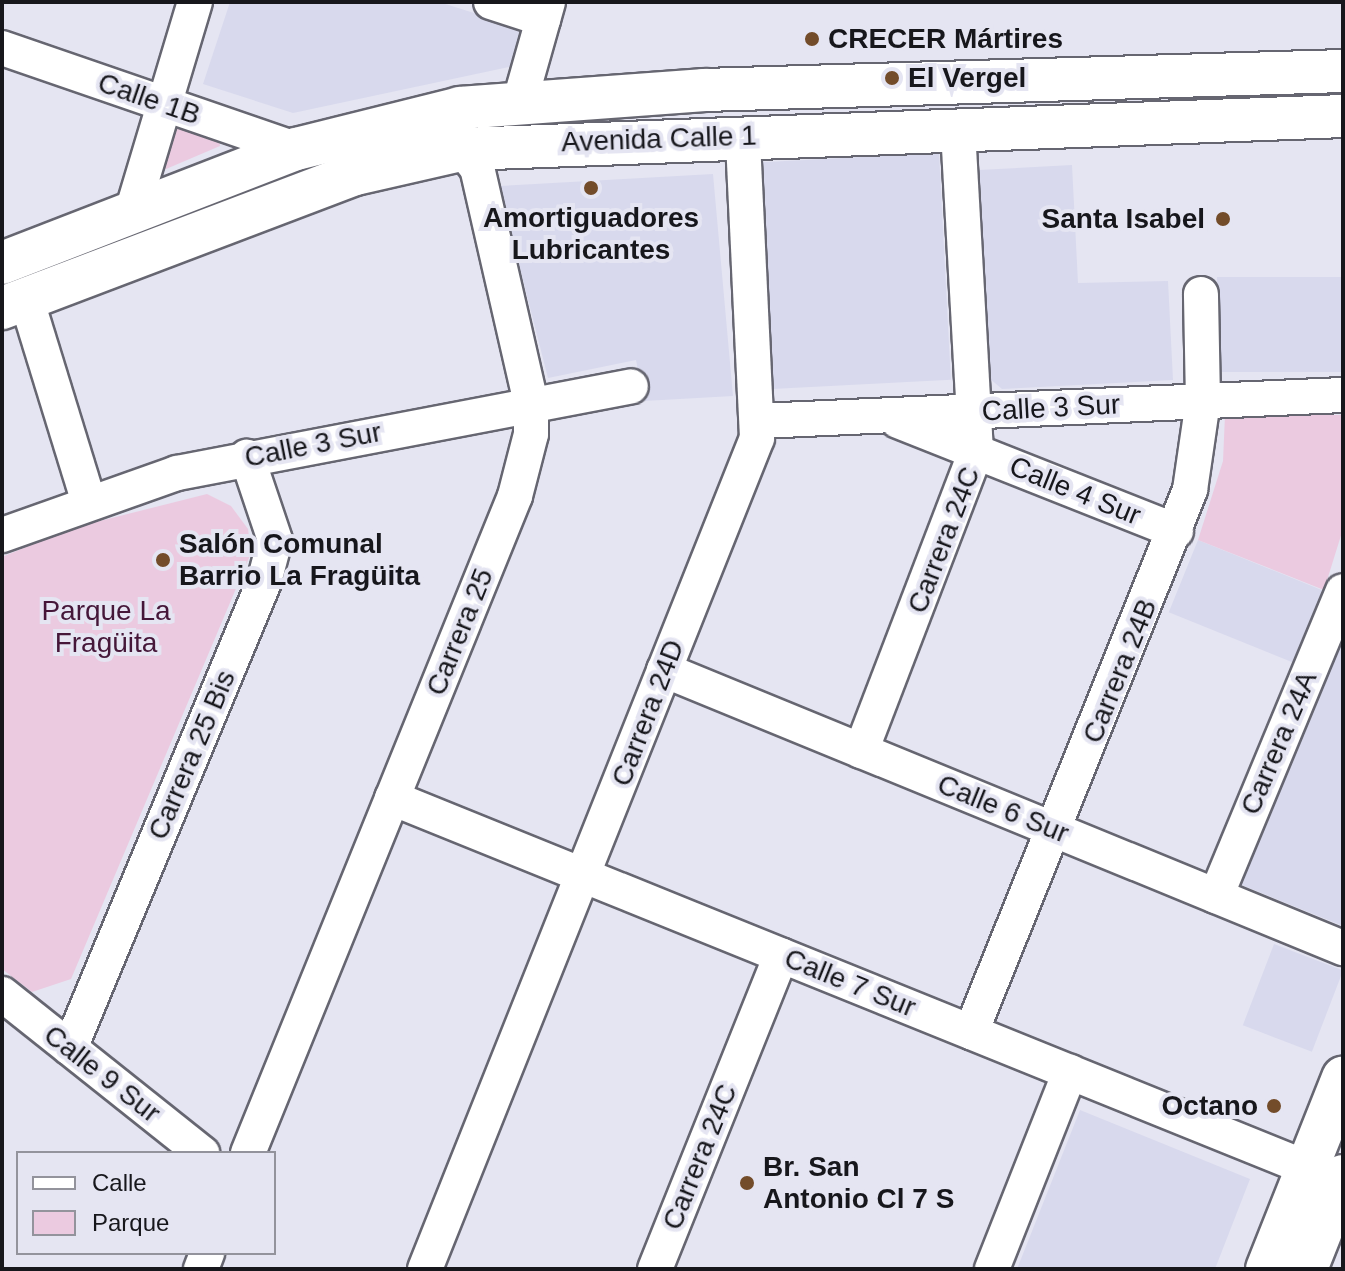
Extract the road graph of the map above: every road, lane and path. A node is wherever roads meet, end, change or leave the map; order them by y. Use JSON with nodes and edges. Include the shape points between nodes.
{"nodes":[{"id":1,"x":195,"y":2,"type":"edge"},
{"id":2,"x":491,"y":2,"type":"edge"},
{"id":3,"x":545,"y":10,"type":"edge"},
{"id":4,"x":2,"y":48,"type":"edge"},
{"id":5,"x":1343,"y":71,"type":"edge"},
{"id":6,"x":520,"y":101,"type":"junction"},
{"id":7,"x":160,"y":102,"type":"junction"},
{"id":8,"x":419,"y":115,"type":"junction"},
{"id":9,"x":1343,"y":116,"type":"edge"},
{"id":10,"x":958,"y":128,"type":"junction"},
{"id":11,"x":743,"y":136,"type":"junction"},
{"id":12,"x":296,"y":149,"type":"junction"},
{"id":13,"x":465,"y":149,"type":"junction"},
{"id":14,"x":132,"y":212,"type":"junction"},
{"id":15,"x":2,"y":263,"type":"edge"},
{"id":16,"x":1201,"y":294,"type":"dead end"},
{"id":17,"x":14,"y":303,"type":"edge"},
{"id":18,"x":631,"y":386,"type":"dead end"},
{"id":19,"x":1343,"y":395,"type":"edge"},
{"id":20,"x":1203,"y":401,"type":"junction"},
{"id":21,"x":531,"y":403,"type":"junction"},
{"id":22,"x":979,"y":412,"type":"junction"},
{"id":23,"x":885,"y":416,"type":"junction"},
{"id":24,"x":759,"y":421,"type":"junction"},
{"id":25,"x":976,"y":452,"type":"junction"},
{"id":26,"x":247,"y":457,"type":"junction"},
{"id":27,"x":88,"y":499,"type":"junction"},
{"id":28,"x":1176,"y":531,"type":"junction"},
{"id":29,"x":2,"y":535,"type":"edge"},
{"id":30,"x":1342,"y":595,"type":"edge"},
{"id":31,"x":664,"y":670,"type":"junction"},
{"id":32,"x":861,"y":751,"type":"junction"},
{"id":33,"x":392,"y":798,"type":"junction"},
{"id":34,"x":1054,"y":830,"type":"junction"},
{"id":35,"x":586,"y":877,"type":"junction"},
{"id":36,"x":1216,"y":896,"type":"junction"},
{"id":37,"x":1343,"y":948,"type":"edge"},
{"id":38,"x":781,"y":955,"type":"junction"},
{"id":39,"x":2,"y":994,"type":"edge"},
{"id":40,"x":971,"y":1032,"type":"junction"},
{"id":41,"x":70,"y":1048,"type":"junction"},
{"id":42,"x":1070,"y":1072,"type":"junction"},
{"id":43,"x":1343,"y":1078,"type":"edge"},
{"id":44,"x":199,"y":1151,"type":"edge"},
{"id":45,"x":249,"y":1151,"type":"edge"},
{"id":46,"x":1325,"y":1172,"type":"edge"},
{"id":47,"x":425,"y":1269,"type":"edge"},
{"id":48,"x":655,"y":1269,"type":"edge"},
{"id":49,"x":992,"y":1269,"type":"edge"},
{"id":50,"x":1267,"y":1269,"type":"edge"},
{"id":51,"x":1306,"y":1269,"type":"edge"}],
"edges":[{"from":1,"to":7,"type":"street"},
{"from":2,"to":3,"type":"street"},
{"from":3,"to":6,"type":"street"},
{"from":4,"to":7,"type":"street","name":"Calle 1B"},
{"from":5,"to":6,"type":"main road","name":"Avenida Calle 1"},
{"from":6,"to":8,"type":"main road","name":"Avenida Calle 1"},
{"from":7,"to":12,"type":"street","name":"Calle 1B"},
{"from":7,"to":14,"type":"street"},
{"from":8,"to":12,"type":"main road","name":"Avenida Calle 1"},
{"from":8,"to":13,"type":"street","name":"Carrera 25"},
{"from":9,"to":10,"type":"main road","name":"Avenida Calle 1"},
{"from":10,"to":11,"type":"main road","name":"Avenida Calle 1"},
{"from":10,"to":22,"type":"street","name":"Carrera 24C"},
{"from":11,"to":13,"type":"main road","name":"Avenida Calle 1"},
{"from":11,"to":24,"type":"street","name":"Carrera 24D"},
{"from":12,"to":14,"type":"main road","name":"Avenida Calle 1"},
{"from":13,"to":17,"type":"main road","name":"Avenida Calle 1","via":[[341,179]]},
{"from":13,"to":21,"type":"street","name":"Carrera 25","via":[[477,168]]},
{"from":14,"to":15,"type":"main road","name":"Avenida Calle 1"},
{"from":16,"to":20,"type":"street","name":"Carrera 24B"},
{"from":17,"to":27,"type":"street"},
{"from":18,"to":21,"type":"street","name":"Calle 3 Sur"},
{"from":19,"to":20,"type":"street","name":"Calle 3 Sur"},
{"from":20,"to":22,"type":"street","name":"Calle 3 Sur"},
{"from":20,"to":28,"type":"street","name":"Carrera 24B"},
{"from":21,"to":26,"type":"street","name":"Calle 3 Sur"},
{"from":21,"to":33,"type":"street","name":"Carrera 25","via":[[531,434],[515,496]]},
{"from":22,"to":23,"type":"street","name":"Calle 3 Sur"},
{"from":22,"to":25,"type":"street","name":"Carrera 24C"},
{"from":23,"to":24,"type":"street","name":"Calle 3 Sur"},
{"from":23,"to":25,"type":"street","name":"Calle 4 Sur"},
{"from":24,"to":31,"type":"street","name":"Carrera 24D"},
{"from":25,"to":28,"type":"street","name":"Calle 4 Sur"},
{"from":25,"to":32,"type":"street","name":"Carrera 24C"},
{"from":26,"to":27,"type":"street","name":"Calle 3 Sur"},
{"from":26,"to":41,"type":"street","name":"Carrera 25 Bis","via":[[275,540],[264,582]]},
{"from":27,"to":29,"type":"street","name":"Calle 3 Sur"},
{"from":28,"to":34,"type":"street","name":"Carrera 24B"},
{"from":30,"to":36,"type":"street","name":"Carrera 24A"},
{"from":31,"to":32,"type":"street","name":"Calle 6 Sur"},
{"from":31,"to":35,"type":"street","name":"Carrera 24D"},
{"from":32,"to":34,"type":"street","name":"Calle 6 Sur"},
{"from":33,"to":35,"type":"street","name":"Calle 7 Sur"},
{"from":33,"to":45,"type":"street","name":"Carrera 25"},
{"from":34,"to":36,"type":"street","name":"Calle 6 Sur"},
{"from":34,"to":40,"type":"street","name":"Carrera 24B"},
{"from":35,"to":38,"type":"street","name":"Calle 7 Sur"},
{"from":35,"to":47,"type":"street","name":"Carrera 24D"},
{"from":36,"to":37,"type":"street","name":"Calle 6 Sur"},
{"from":38,"to":40,"type":"street","name":"Calle 7 Sur"},
{"from":38,"to":48,"type":"street","name":"Carrera 24C"},
{"from":39,"to":41,"type":"street","name":"Calle 9 Sur"},
{"from":40,"to":42,"type":"street","name":"Calle 7 Sur"},
{"from":41,"to":44,"type":"street","name":"Calle 9 Sur"},
{"from":42,"to":46,"type":"street","name":"Calle 7 Sur"},
{"from":42,"to":49,"type":"street"},
{"from":43,"to":46,"type":"main road"},
{"from":46,"to":50,"type":"main road"},
{"from":46,"to":51,"type":"main road"}]}
